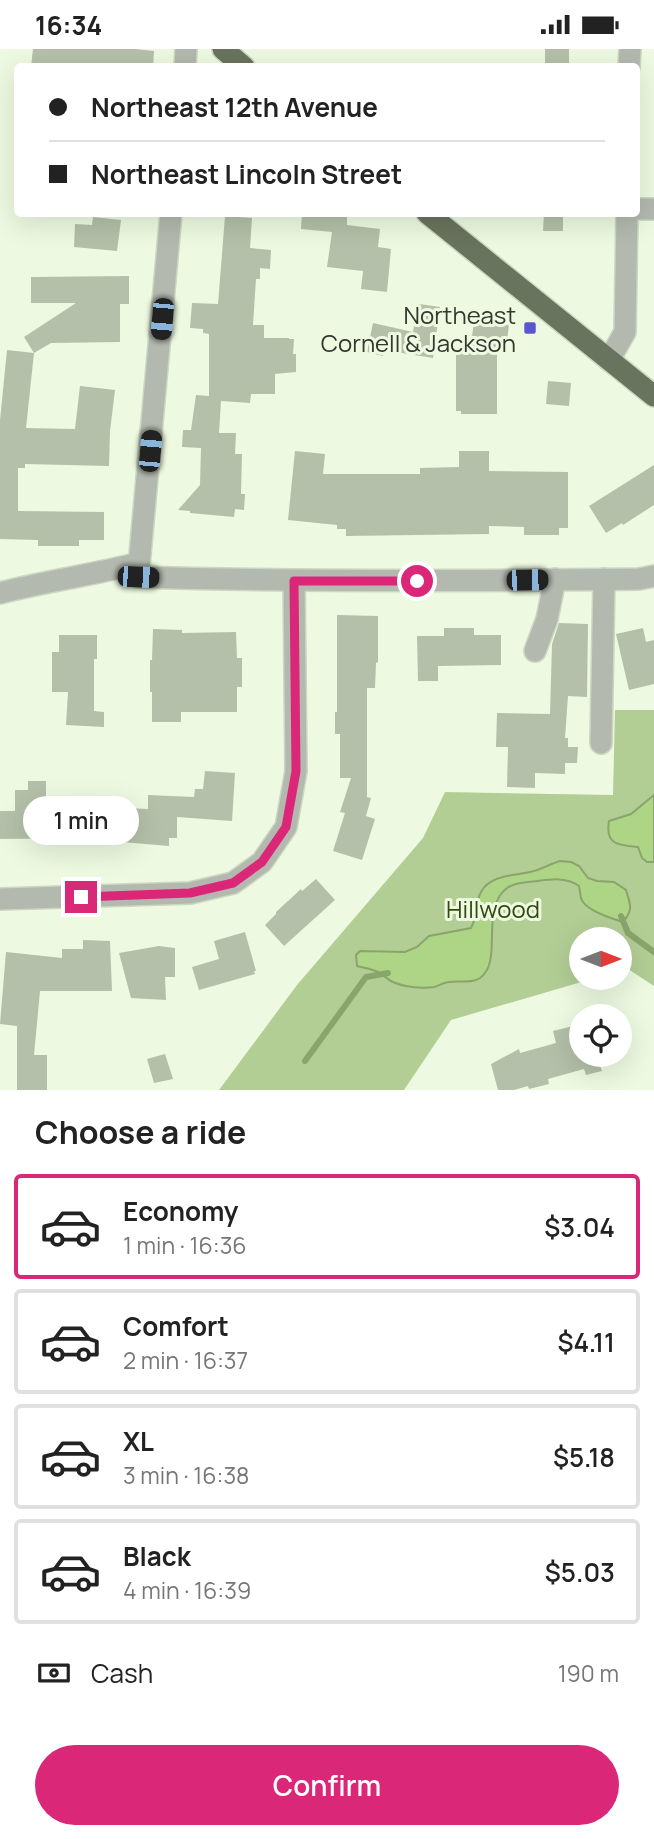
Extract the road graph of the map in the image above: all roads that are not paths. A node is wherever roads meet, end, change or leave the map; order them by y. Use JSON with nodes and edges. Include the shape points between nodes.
{"nodes":[{"id":1,"x":223,"y":49,"type":"edge"},
{"id":2,"x":239,"y":63,"type":"edge"},
{"id":3,"x":171,"y":217,"type":"edge"},
{"id":4,"x":432,"y":217,"type":"edge"},
{"id":5,"x":627,"y":217,"type":"edge"},
{"id":6,"x":609,"y":360,"type":"junction"},
{"id":7,"x":654,"y":396,"type":"edge"},
{"id":8,"x":139,"y":570,"type":"junction"},
{"id":9,"x":654,"y":576,"type":"edge"},
{"id":10,"x":555,"y":579,"type":"junction"},
{"id":11,"x":604,"y":579,"type":"junction"},
{"id":12,"x":294,"y":581,"type":"junction"},
{"id":13,"x":0,"y":593,"type":"edge"},
{"id":14,"x":535,"y":651,"type":"dead end"},
{"id":15,"x":601,"y":743,"type":"dead end"},
{"id":16,"x":0,"y":899,"type":"edge"}],
"edges":[{"from":1,"to":2,"type":"highway"},
{"from":3,"to":8,"type":"street"},
{"from":4,"to":6,"type":"highway"},
{"from":5,"to":6,"type":"street","via":[[625,332]]},
{"from":6,"to":7,"type":"highway"},
{"from":8,"to":12,"type":"street"},
{"from":8,"to":13,"type":"street","via":[[46,581]]},
{"from":9,"to":11,"type":"street"},
{"from":10,"to":11,"type":"street"},
{"from":10,"to":12,"type":"street"},
{"from":10,"to":14,"type":"street"},
{"from":11,"to":15,"type":"street"},
{"from":12,"to":16,"type":"street","via":[[296,771],[286,827],[262,862],[233,883],[190,893]]}]}
